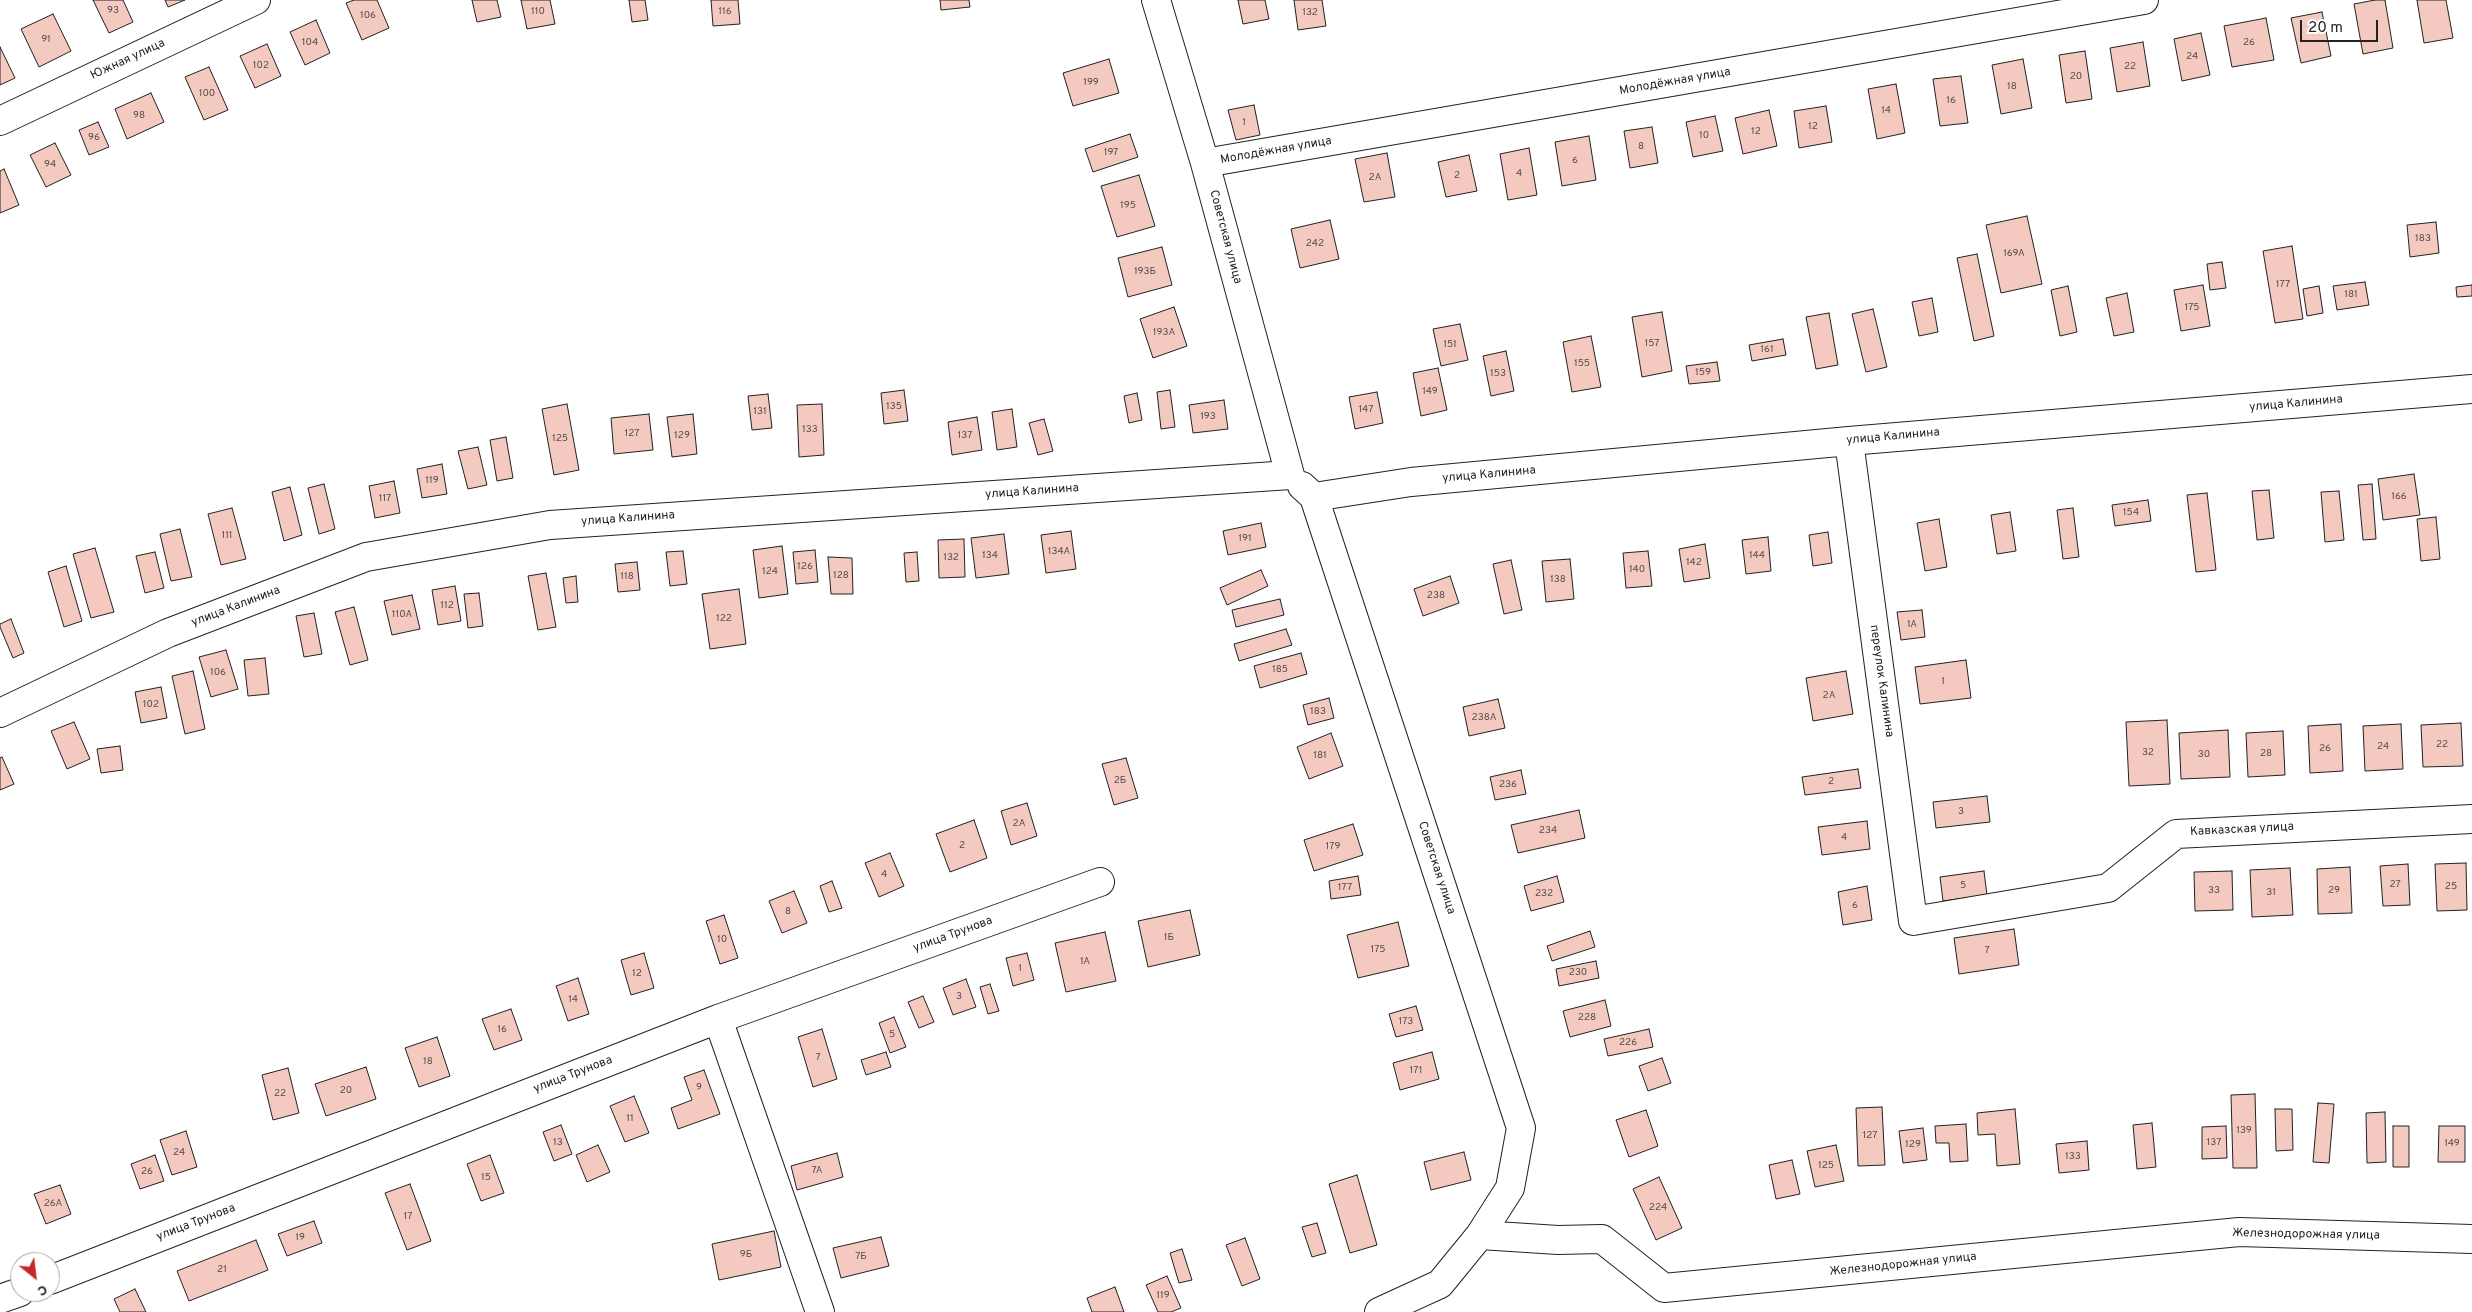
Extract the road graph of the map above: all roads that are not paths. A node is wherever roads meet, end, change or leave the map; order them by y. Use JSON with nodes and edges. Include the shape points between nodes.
{"nodes":[{"id":1,"x":256,"y":0,"type":"edge"},
{"id":2,"x":1156,"y":0,"type":"edge"},
{"id":3,"x":2144,"y":0,"type":"edge"},
{"id":4,"x":0,"y":121,"type":"edge"},
{"id":5,"x":1206,"y":163,"type":"junction"},
{"id":6,"x":2472,"y":389,"type":"edge"},
{"id":7,"x":1849,"y":441,"type":"junction"},
{"id":8,"x":1290,"y":475,"type":"junction"},
{"id":9,"x":1314,"y":498,"type":"junction"},
{"id":10,"x":0,"y":713,"type":"edge"},
{"id":11,"x":2472,"y":820,"type":"edge"},
{"id":12,"x":1100,"y":882,"type":"dead end"},
{"id":13,"x":1913,"y":921,"type":"joint"},
{"id":14,"x":718,"y":1019,"type":"junction"},
{"id":15,"x":1480,"y":1235,"type":"junction"},
{"id":16,"x":2472,"y":1239,"type":"edge"},
{"id":17,"x":60,"y":1276,"type":"edge"},
{"id":18,"x":820,"y":1312,"type":"edge"},
{"id":19,"x":1379,"y":1312,"type":"edge"}],
"edges":[{"from":1,"to":4,"type":"street","name":"Южная улица"},
{"from":2,"to":5,"type":"street","name":"Советская улица"},
{"from":3,"to":5,"type":"street","name":"Молодёжная улица"},
{"from":5,"to":8,"type":"street","name":"Советская улица"},
{"from":6,"to":7,"type":"street","name":"улица Калинина"},
{"from":7,"to":9,"type":"street","name":"улица Калинина","via":[[1411,482]]},
{"from":7,"to":13,"type":"street","name":"переулок Калинина"},
{"from":8,"to":9,"type":"street"},
{"from":8,"to":10,"type":"street","name":"улица Калинина","via":[[550,525],[366,557],[168,633]]},
{"from":9,"to":15,"type":"street","name":"Советская улица","via":[[1521,1128],[1510,1188]]},
{"from":11,"to":13,"type":"street","name":"Кавказская улица","via":[[2176,834],[2108,888]]},
{"from":12,"to":14,"type":"street","name":"улица Трунова"},
{"from":14,"to":17,"type":"street","name":"улица Трунова"},
{"from":14,"to":18,"type":"street"},
{"from":15,"to":16,"type":"street","name":"Железнодорожная улица","via":[[1602,1239],[1664,1288],[2239,1232]]},
{"from":15,"to":19,"type":"street","via":[[1440,1284]]}]}
